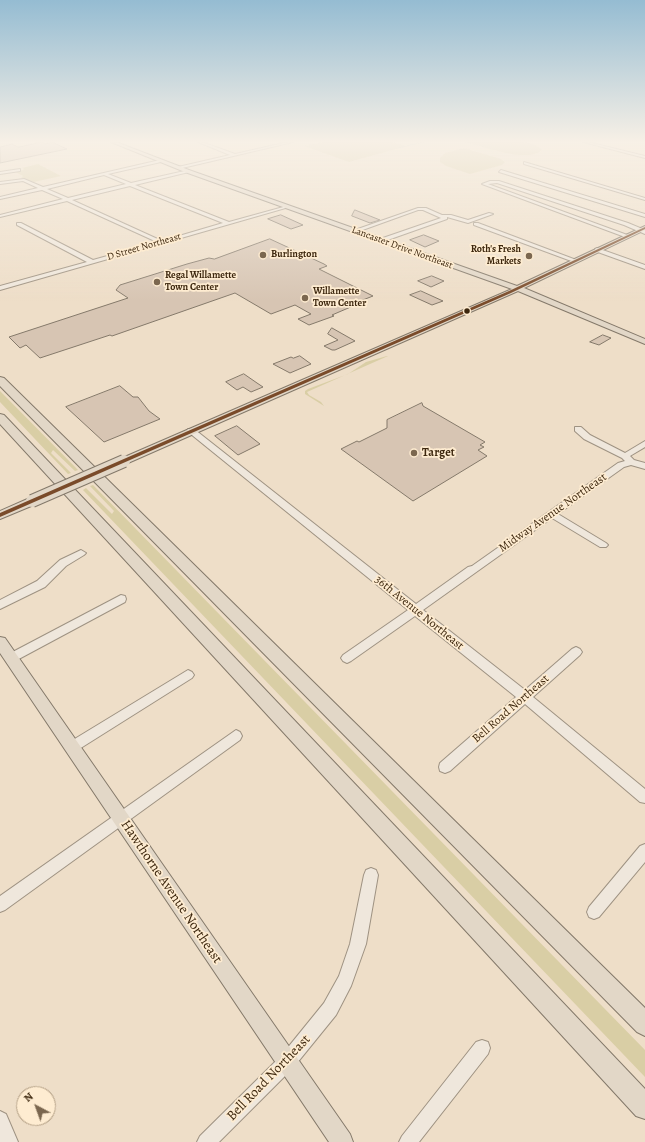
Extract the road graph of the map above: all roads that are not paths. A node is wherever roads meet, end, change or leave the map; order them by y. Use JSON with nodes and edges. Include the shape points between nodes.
{"nodes":[{"id":1,"x":11,"y":195,"type":"edge"},
{"id":2,"x":57,"y":195,"type":"edge"},
{"id":3,"x":87,"y":195,"type":"edge"},
{"id":4,"x":156,"y":195,"type":"edge"},
{"id":5,"x":254,"y":195,"type":"edge"},
{"id":6,"x":516,"y":195,"type":"edge"},
{"id":7,"x":534,"y":195,"type":"edge"},
{"id":8,"x":578,"y":195,"type":"edge"},
{"id":9,"x":633,"y":195,"type":"edge"},
{"id":10,"x":0,"y":198,"type":"edge"},
{"id":11,"x":645,"y":199,"type":"edge"},
{"id":12,"x":67,"y":200,"type":"junction"},
{"id":13,"x":549,"y":200,"type":"junction"},
{"id":14,"x":538,"y":203,"type":"junction"},
{"id":15,"x":287,"y":207,"type":"junction"},
{"id":16,"x":491,"y":214,"type":"dead end"},
{"id":17,"x":0,"y":216,"type":"edge"},
{"id":18,"x":645,"y":216,"type":"edge"},
{"id":19,"x":444,"y":217,"type":"junction"},
{"id":20,"x":608,"y":218,"type":"junction"},
{"id":21,"x":19,"y":224,"type":"dead end"},
{"id":22,"x":227,"y":224,"type":"junction"},
{"id":23,"x":476,"y":224,"type":"dead end"},
{"id":24,"x":595,"y":224,"type":"junction"},
{"id":25,"x":643,"y":230,"type":"edge"},
{"id":26,"x":355,"y":231,"type":"junction"},
{"id":27,"x":627,"y":236,"type":"junction"},
{"id":28,"x":382,"y":240,"type":"junction"},
{"id":29,"x":161,"y":242,"type":"junction"},
{"id":30,"x":597,"y":250,"type":"junction"},
{"id":31,"x":576,"y":261,"type":"junction"},
{"id":32,"x":92,"y":262,"type":"junction"},
{"id":33,"x":645,"y":267,"type":"edge"},
{"id":34,"x":0,"y":288,"type":"edge"},
{"id":35,"x":517,"y":288,"type":"junction"},
{"id":36,"x":645,"y":342,"type":"edge"},
{"id":37,"x":0,"y":380,"type":"edge"},
{"id":38,"x":0,"y":417,"type":"edge"},
{"id":39,"x":578,"y":429,"type":"dead end"},
{"id":40,"x":191,"y":431,"type":"junction"},
{"id":41,"x":645,"y":442,"type":"edge"},
{"id":42,"x":628,"y":459,"type":"junction"},
{"id":43,"x":645,"y":466,"type":"edge"},
{"id":44,"x":552,"y":514,"type":"junction"},
{"id":45,"x":0,"y":515,"type":"edge"},
{"id":46,"x":603,"y":545,"type":"dead end"},
{"id":47,"x":81,"y":553,"type":"dead end"},
{"id":48,"x":121,"y":600,"type":"dead end"},
{"id":49,"x":0,"y":605,"type":"edge"},
{"id":50,"x":415,"y":610,"type":"junction"},
{"id":51,"x":0,"y":642,"type":"edge"},
{"id":52,"x":576,"y":652,"type":"dead end"},
{"id":53,"x":11,"y":658,"type":"junction"},
{"id":54,"x":347,"y":658,"type":"dead end"},
{"id":55,"x":188,"y":675,"type":"dead end"},
{"id":56,"x":525,"y":697,"type":"junction"},
{"id":57,"x":236,"y":736,"type":"dead end"},
{"id":58,"x":72,"y":747,"type":"junction"},
{"id":59,"x":445,"y":767,"type":"dead end"},
{"id":60,"x":645,"y":797,"type":"edge"},
{"id":61,"x":121,"y":818,"type":"junction"},
{"id":62,"x":645,"y":851,"type":"edge"},
{"id":63,"x":371,"y":875,"type":"dead end"},
{"id":64,"x":0,"y":905,"type":"edge"},
{"id":65,"x":594,"y":912,"type":"dead end"},
{"id":66,"x":645,"y":1024,"type":"edge"},
{"id":67,"x":482,"y":1048,"type":"dead end"},
{"id":68,"x":287,"y":1062,"type":"junction"},
{"id":69,"x":645,"y":1107,"type":"edge"},
{"id":70,"x":0,"y":1120,"type":"edge"},
{"id":71,"x":9,"y":1142,"type":"edge"},
{"id":72,"x":206,"y":1142,"type":"edge"},
{"id":73,"x":342,"y":1142,"type":"edge"},
{"id":74,"x":408,"y":1142,"type":"edge"}],
"edges":[{"from":1,"to":10,"type":"street"},
{"from":2,"to":12,"type":"street"},
{"from":3,"to":12,"type":"street"},
{"from":4,"to":22,"type":"street"},
{"from":5,"to":15,"type":"main road","name":"Lancaster Drive Northeast"},
{"from":6,"to":14,"type":"street"},
{"from":7,"to":13,"type":"street"},
{"from":8,"to":18,"type":"street"},
{"from":9,"to":11,"type":"street"},
{"from":12,"to":17,"type":"street"},
{"from":12,"to":29,"type":"street"},
{"from":13,"to":14,"type":"street"},
{"from":13,"to":20,"type":"street"},
{"from":14,"to":24,"type":"street","via":[[540,206]]},
{"from":15,"to":22,"type":"street","name":"D Street Northeast"},
{"from":15,"to":26,"type":"main road","name":"Lancaster Drive Northeast"},
{"from":16,"to":19,"type":"street","via":[[468,222],[451,216]]},
{"from":19,"to":26,"type":"street","via":[[421,209]]},
{"from":19,"to":28,"type":"street"},
{"from":20,"to":24,"type":"street"},
{"from":20,"to":25,"type":"street"},
{"from":21,"to":32,"type":"street"},
{"from":22,"to":29,"type":"street","name":"D Street Northeast"},
{"from":23,"to":31,"type":"street"},
{"from":24,"to":27,"type":"street"},
{"from":25,"to":27,"type":"main road"},
{"from":26,"to":28,"type":"main road","name":"Lancaster Drive Northeast"},
{"from":27,"to":30,"type":"main road"},
{"from":28,"to":35,"type":"main road","name":"Lancaster Drive Northeast"},
{"from":29,"to":32,"type":"street","name":"D Street Northeast"},
{"from":30,"to":31,"type":"main road"},
{"from":30,"to":33,"type":"street"},
{"from":31,"to":35,"type":"main road"},
{"from":32,"to":34,"type":"street","name":"D Street Northeast"},
{"from":35,"to":36,"type":"main road","name":"Lancaster Drive Northeast"},
{"from":35,"to":40,"type":"main road"},
{"from":37,"to":66,"type":"highway"},
{"from":38,"to":69,"type":"highway"},
{"from":39,"to":42,"type":"street"},
{"from":40,"to":45,"type":"main road","bridge":true},
{"from":40,"to":50,"type":"street","name":"36th Avenue Northeast"},
{"from":41,"to":42,"type":"street","name":"Midway Avenue Northeast"},
{"from":42,"to":43,"type":"street"},
{"from":42,"to":44,"type":"street","name":"Midway Avenue Northeast"},
{"from":44,"to":46,"type":"street"},
{"from":44,"to":50,"type":"street","name":"Midway Avenue Northeast"},
{"from":47,"to":49,"type":"street","via":[[63,563],[41,584]]},
{"from":48,"to":53,"type":"street"},
{"from":50,"to":54,"type":"street","name":"Midway Avenue Northeast"},
{"from":50,"to":56,"type":"street","name":"36th Avenue Northeast"},
{"from":51,"to":53,"type":"main road","name":"Hawthorne Avenue Northeast"},
{"from":52,"to":56,"type":"street","name":"Bell Road Northeast"},
{"from":53,"to":58,"type":"main road","name":"Hawthorne Avenue Northeast"},
{"from":55,"to":58,"type":"street"},
{"from":56,"to":59,"type":"street","name":"Bell Road Northeast"},
{"from":56,"to":60,"type":"street","name":"36th Avenue Northeast"},
{"from":57,"to":61,"type":"street"},
{"from":58,"to":61,"type":"main road","name":"Hawthorne Avenue Northeast"},
{"from":61,"to":64,"type":"street"},
{"from":61,"to":68,"type":"main road","name":"Hawthorne Avenue Northeast"},
{"from":62,"to":65,"type":"street"},
{"from":63,"to":68,"type":"street","name":"Bell Road Northeast","via":[[358,944],[342,987],[325,1015]]},
{"from":67,"to":74,"type":"street"},
{"from":68,"to":72,"type":"street","name":"Bell Road Northeast"},
{"from":68,"to":73,"type":"main road","name":"Hawthorne Avenue Northeast"},
{"from":70,"to":71,"type":"street"}]}
